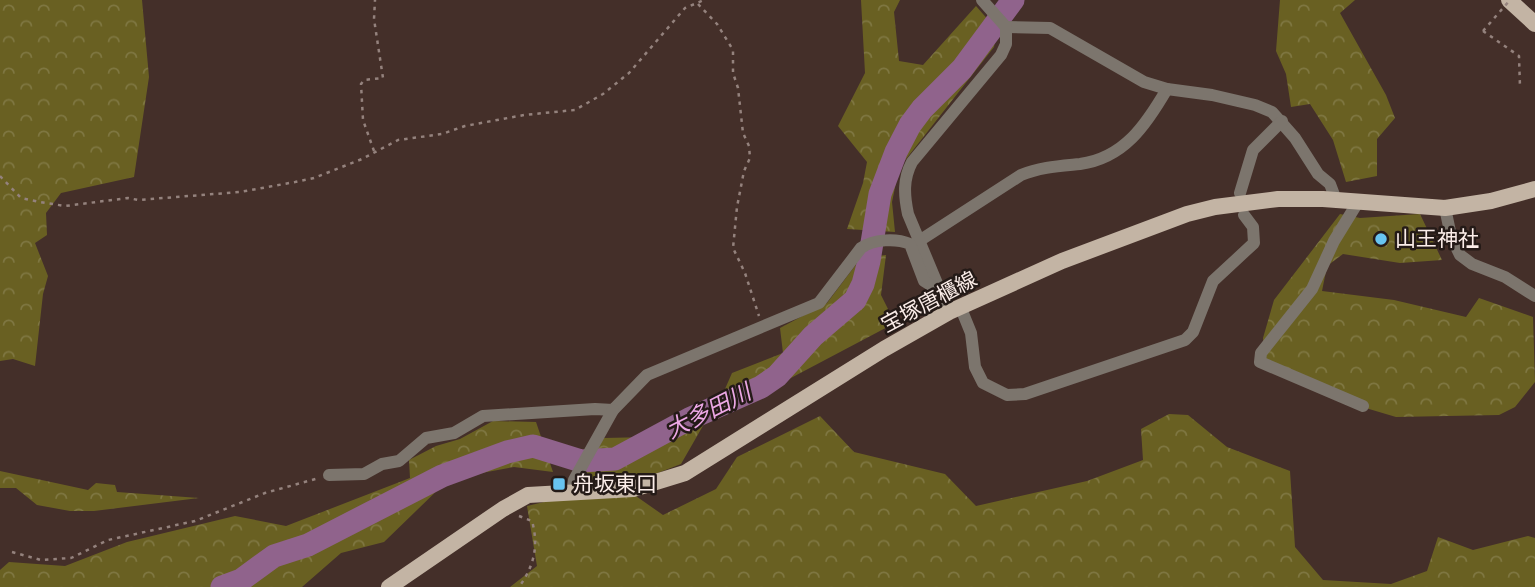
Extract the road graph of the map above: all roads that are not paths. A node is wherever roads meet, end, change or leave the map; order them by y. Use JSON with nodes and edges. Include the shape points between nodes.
{"nodes":[{"id":1,"x":982,"y":0,"type":"edge"},
{"id":2,"x":1510,"y":0,"type":"edge"},
{"id":3,"x":1535,"y":24,"type":"edge"},
{"id":4,"x":1006,"y":27,"type":"junction"},
{"id":5,"x":1167,"y":89,"type":"junction"},
{"id":6,"x":1282,"y":121,"type":"junction"},
{"id":7,"x":1535,"y":189,"type":"edge"},
{"id":8,"x":1240,"y":193,"type":"dead end"},
{"id":9,"x":1336,"y":200,"type":"junction"},
{"id":10,"x":1358,"y":202,"type":"junction"},
{"id":11,"x":1445,"y":208,"type":"junction"},
{"id":12,"x":1244,"y":215,"type":"dead end"},
{"id":13,"x":919,"y":241,"type":"junction"},
{"id":14,"x":940,"y":291,"type":"junction"},
{"id":15,"x":1535,"y":296,"type":"edge"},
{"id":16,"x":955,"y":309,"type":"junction"},
{"id":17,"x":1363,"y":406,"type":"dead end"},
{"id":18,"x":613,"y":410,"type":"junction"},
{"id":19,"x":329,"y":475,"type":"road end"},
{"id":20,"x":571,"y":493,"type":"junction"},
{"id":21,"x":389,"y":587,"type":"edge"}],
"edges":[{"from":1,"to":4,"type":"street"},
{"from":2,"to":3,"type":"main road"},
{"from":4,"to":5,"type":"street","via":[[1050,28],[1144,82]]},
{"from":4,"to":13,"type":"street","via":[[1001,55],[908,170],[905,200]]},
{"from":5,"to":6,"type":"street","via":[[1255,105]]},
{"from":5,"to":13,"type":"street","via":[[1133,138],[1115,153],[1021,174]]},
{"from":6,"to":8,"type":"street","via":[[1253,150]]},
{"from":6,"to":9,"type":"street","via":[[1330,184]]},
{"from":7,"to":11,"type":"main road","name":"宝塚唐櫃線"},
{"from":9,"to":10,"type":"main road","name":"宝塚唐櫃線"},
{"from":9,"to":16,"type":"main road","name":"宝塚唐櫃線","via":[[1278,199],[1187,214],[1080,254]]},
{"from":10,"to":11,"type":"main road","name":"宝塚唐櫃線"},
{"from":10,"to":17,"type":"street","via":[[1312,289],[1261,353],[1260,362]]},
{"from":11,"to":15,"type":"street","via":[[1460,255]]},
{"from":12,"to":16,"type":"street","via":[[1253,227],[1254,243],[1213,281],[1185,340],[1025,394],[1007,395],[983,383],[975,367],[971,333]]},
{"from":13,"to":14,"type":"street"},
{"from":14,"to":16,"type":"street"},
{"from":14,"to":18,"type":"street","via":[[924,281],[910,244],[900,240],[869,242],[819,303],[647,375]]},
{"from":16,"to":20,"type":"main road","name":"宝塚唐櫃線","via":[[685,474],[633,489]]},
{"from":18,"to":19,"type":"street","via":[[483,416],[454,433],[426,439],[399,461],[364,474]]},
{"from":18,"to":20,"type":"street","via":[[573,480]]},
{"from":20,"to":21,"type":"main road","name":"宝塚唐櫃線","via":[[528,495]]}]}
